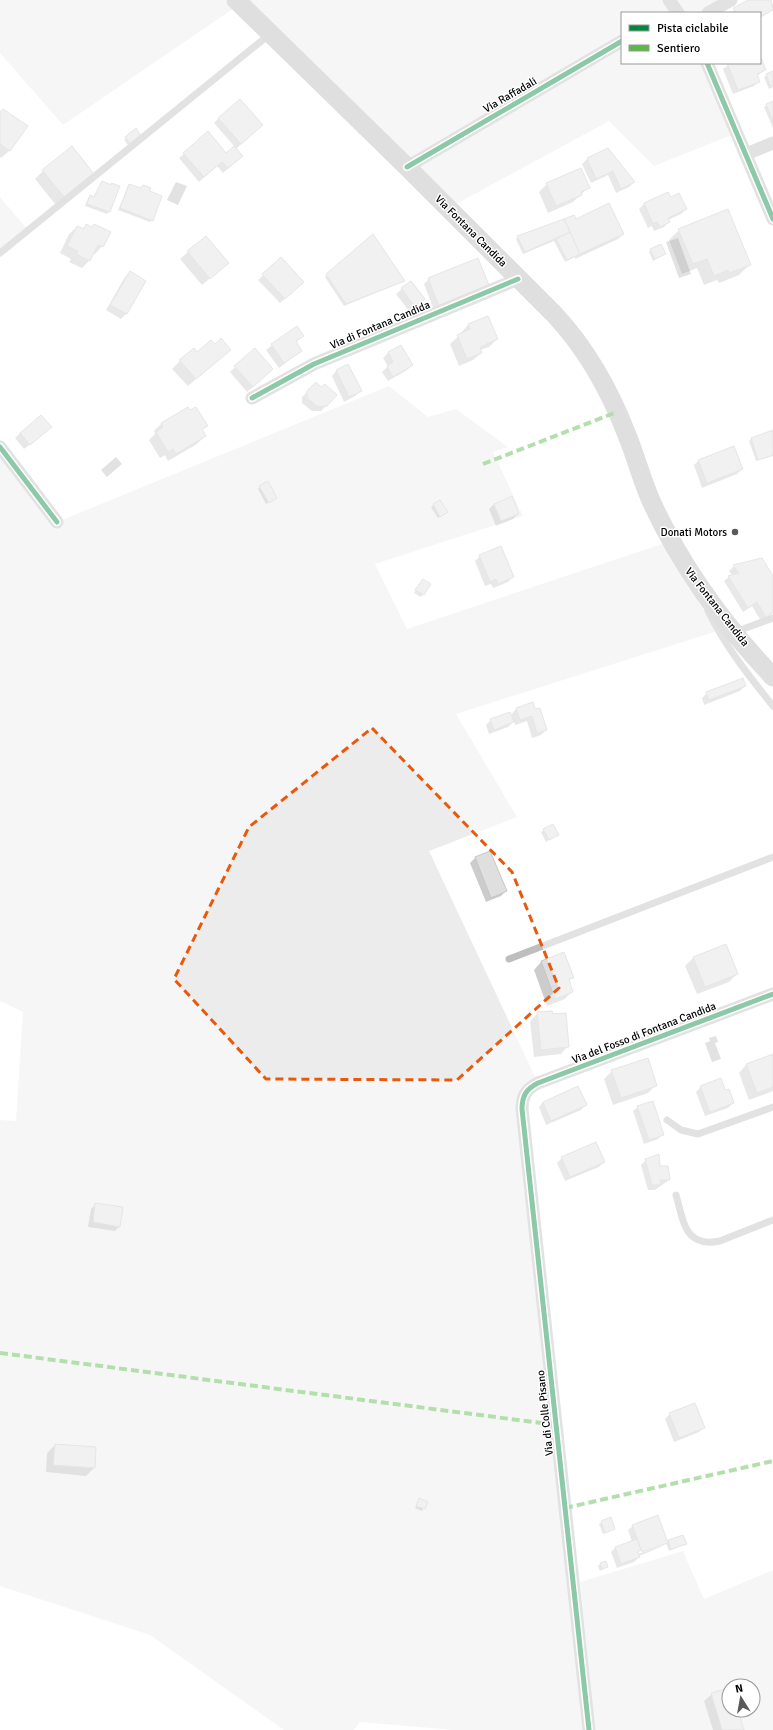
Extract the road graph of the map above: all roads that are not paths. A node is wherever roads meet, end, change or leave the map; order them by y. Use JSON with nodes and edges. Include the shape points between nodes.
{"nodes":[{"id":1,"x":236,"y":0,"type":"edge"},
{"id":2,"x":731,"y":0,"type":"edge"},
{"id":3,"x":710,"y":12,"type":"edge"},
{"id":4,"x":270,"y":34,"type":"junction"},
{"id":5,"x":621,"y":42,"type":"edge"},
{"id":6,"x":707,"y":64,"type":"edge"},
{"id":7,"x":773,"y":143,"type":"edge"},
{"id":8,"x":746,"y":154,"type":"junction"},
{"id":9,"x":407,"y":167,"type":"junction"},
{"id":10,"x":773,"y":219,"type":"edge"},
{"id":11,"x":0,"y":253,"type":"edge"},
{"id":12,"x":518,"y":279,"type":"junction"},
{"id":13,"x":252,"y":398,"type":"dead end"},
{"id":14,"x":0,"y":447,"type":"edge"},
{"id":15,"x":57,"y":522,"type":"dead end"},
{"id":16,"x":697,"y":585,"type":"junction"},
{"id":17,"x":773,"y":618,"type":"edge"},
{"id":18,"x":735,"y":632,"type":"junction"},
{"id":19,"x":773,"y":676,"type":"edge"},
{"id":20,"x":773,"y":706,"type":"edge"},
{"id":21,"x":773,"y":857,"type":"edge"},
{"id":22,"x":509,"y":959,"type":"dead end"},
{"id":23,"x":773,"y":994,"type":"edge"},
{"id":24,"x":524,"y":1094,"type":"joint"},
{"id":25,"x":773,"y":1107,"type":"edge"},
{"id":26,"x":667,"y":1120,"type":"dead end"},
{"id":27,"x":676,"y":1195,"type":"dead end"},
{"id":28,"x":773,"y":1220,"type":"edge"},
{"id":29,"x":589,"y":1730,"type":"edge"}],
"edges":[{"from":1,"to":4,"type":"main road","name":"Via Fontana Candida"},
{"from":2,"to":3,"type":"street"},
{"from":4,"to":9,"type":"main road","name":"Via Fontana Candida"},
{"from":4,"to":11,"type":"lane"},
{"from":5,"to":9,"type":"street","name":"Via Raffadali"},
{"from":6,"to":8,"type":"street"},
{"from":7,"to":8,"type":"street"},
{"from":8,"to":10,"type":"street"},
{"from":9,"to":12,"type":"main road","name":"Via Fontana Candida"},
{"from":12,"to":13,"type":"street","name":"Via di Fontana Candida","via":[[314,364]]},
{"from":12,"to":16,"type":"main road","name":"Via Fontana Candida","via":[[566,327],[586,354],[627,433],[655,508]]},
{"from":14,"to":15,"type":"street"},
{"from":16,"to":18,"type":"main road","name":"Via Fontana Candida"},
{"from":16,"to":20,"type":"lane","via":[[722,637]]},
{"from":17,"to":18,"type":"lane"},
{"from":18,"to":19,"type":"main road","name":"Via Fontana Candida"},
{"from":21,"to":22,"type":"lane"},
{"from":23,"to":24,"type":"street","name":"Via del Fosso di Fontana Candida","via":[[538,1083]]},
{"from":24,"to":29,"type":"street","name":"Via di Colle Pisano","via":[[522,1109]]},
{"from":25,"to":26,"type":"lane","via":[[698,1134],[681,1130]]},
{"from":27,"to":28,"type":"lane","via":[[686,1228],[697,1241],[720,1241]]}]}
